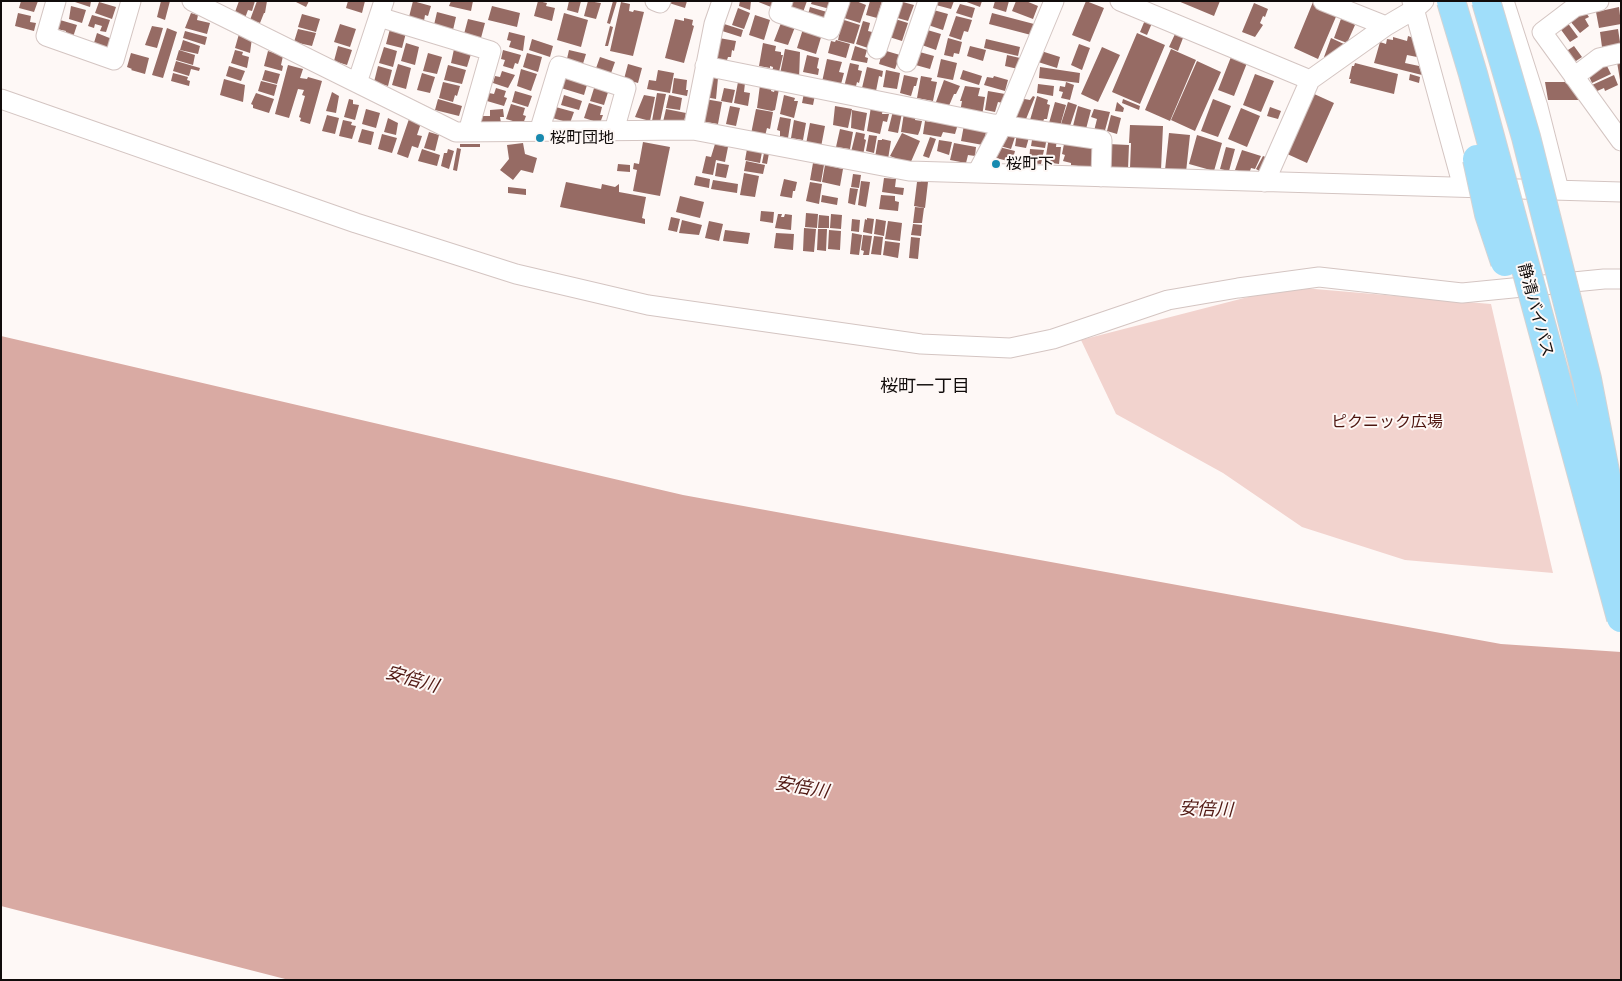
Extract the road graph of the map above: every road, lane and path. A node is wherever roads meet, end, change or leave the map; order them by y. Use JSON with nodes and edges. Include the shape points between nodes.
{"nodes":[{"id":1,"x":56,"y":1,"type":"edge"},
{"id":2,"x":131,"y":1,"type":"edge"},
{"id":3,"x":192,"y":1,"type":"edge"},
{"id":4,"x":654,"y":1,"type":"edge"},
{"id":5,"x":660,"y":1,"type":"edge"},
{"id":6,"x":722,"y":1,"type":"edge"},
{"id":7,"x":783,"y":1,"type":"edge"},
{"id":8,"x":840,"y":1,"type":"edge"},
{"id":9,"x":893,"y":1,"type":"edge"},
{"id":10,"x":928,"y":1,"type":"edge"},
{"id":11,"x":1054,"y":1,"type":"edge"},
{"id":12,"x":1120,"y":1,"type":"edge"},
{"id":13,"x":1323,"y":1,"type":"edge"},
{"id":14,"x":1451,"y":1,"type":"edge"},
{"id":15,"x":1468,"y":1,"type":"edge"},
{"id":16,"x":1486,"y":1,"type":"edge"},
{"id":17,"x":1504,"y":1,"type":"edge"},
{"id":18,"x":1599,"y":1,"type":"edge"},
{"id":19,"x":1421,"y":3,"type":"edge"},
{"id":20,"x":381,"y":9,"type":"edge"},
{"id":21,"x":1386,"y":26,"type":"junction"},
{"id":22,"x":877,"y":49,"type":"dead end"},
{"id":23,"x":1621,"y":53,"type":"edge"},
{"id":24,"x":907,"y":62,"type":"dead end"},
{"id":25,"x":705,"y":66,"type":"junction"},
{"id":26,"x":1574,"y":76,"type":"junction"},
{"id":27,"x":1310,"y":80,"type":"junction"},
{"id":28,"x":357,"y":83,"type":"junction"},
{"id":29,"x":1,"y":99,"type":"edge"},
{"id":30,"x":1614,"y":120,"type":"edge"},
{"id":31,"x":1002,"y":126,"type":"junction"},
{"id":32,"x":693,"y":130,"type":"junction"},
{"id":33,"x":614,"y":131,"type":"junction"},
{"id":34,"x":468,"y":132,"type":"junction"},
{"id":35,"x":539,"y":132,"type":"junction"},
{"id":36,"x":1621,"y":141,"type":"edge"},
{"id":37,"x":977,"y":172,"type":"junction"},
{"id":38,"x":1101,"y":177,"type":"junction"},
{"id":39,"x":1265,"y":182,"type":"junction"},
{"id":40,"x":1463,"y":187,"type":"junction"},
{"id":41,"x":1561,"y":190,"type":"junction"},
{"id":42,"x":1621,"y":192,"type":"edge"},
{"id":43,"x":1621,"y":203,"type":"edge"},
{"id":44,"x":1621,"y":279,"type":"edge"},
{"id":45,"x":1596,"y":528,"type":"junction"},
{"id":46,"x":1621,"y":554,"type":"edge"},
{"id":47,"x":1621,"y":618,"type":"edge"}],
"edges":[{"from":1,"to":2,"type":"street","via":[[46,36],[114,60]]},
{"from":3,"to":28,"type":"street"},
{"from":4,"to":5,"type":"street"},
{"from":6,"to":25,"type":"street"},
{"from":7,"to":8,"type":"street","via":[[779,13],[830,30]]},
{"from":9,"to":22,"type":"street"},
{"from":10,"to":24,"type":"street"},
{"from":11,"to":31,"type":"street"},
{"from":12,"to":27,"type":"street"},
{"from":13,"to":21,"type":"street"},
{"from":14,"to":45,"type":"highway","name":"静清バイパス","bridge":true},
{"from":15,"to":46,"type":"highway","name":"静清バイパス","bridge":true},
{"from":16,"to":46,"type":"highway","bridge":true,"via":[[1526,137],[1585,370]]},
{"from":17,"to":41,"type":"street"},
{"from":18,"to":26,"type":"street","via":[[1575,7],[1542,32]]},
{"from":19,"to":21,"type":"street"},
{"from":19,"to":40,"type":"street"},
{"from":19,"to":45,"type":"highway","bridge":true,"via":[[1468,123],[1490,214],[1540,371]]},
{"from":20,"to":28,"type":"street"},
{"from":20,"to":34,"type":"street","via":[[491,52]]},
{"from":21,"to":27,"type":"street"},
{"from":23,"to":26,"type":"street","via":[[1599,58]]},
{"from":25,"to":31,"type":"street"},
{"from":25,"to":32,"type":"street"},
{"from":26,"to":30,"type":"street"},
{"from":27,"to":39,"type":"street"},
{"from":28,"to":34,"type":"street","via":[[456,132]]},
{"from":29,"to":44,"type":"street","via":[[356,224],[516,274],[648,305],[921,344],[1010,348],[1053,339],[1168,300],[1319,277],[1462,293]]},
{"from":30,"to":36,"type":"street"},
{"from":31,"to":37,"type":"street"},
{"from":31,"to":38,"type":"street","via":[[1102,140]]},
{"from":32,"to":33,"type":"street"},
{"from":32,"to":37,"type":"street","via":[[909,171]]},
{"from":33,"to":35,"type":"street"},
{"from":33,"to":35,"type":"street","via":[[626,88],[559,66]]},
{"from":34,"to":35,"type":"street"},
{"from":37,"to":38,"type":"street"},
{"from":38,"to":39,"type":"street"},
{"from":39,"to":40,"type":"street"},
{"from":40,"to":41,"type":"street"},
{"from":41,"to":42,"type":"street"},
{"from":41,"to":43,"type":"street"},
{"from":45,"to":47,"type":"highway","name":"静清バイパス","bridge":true}]}
